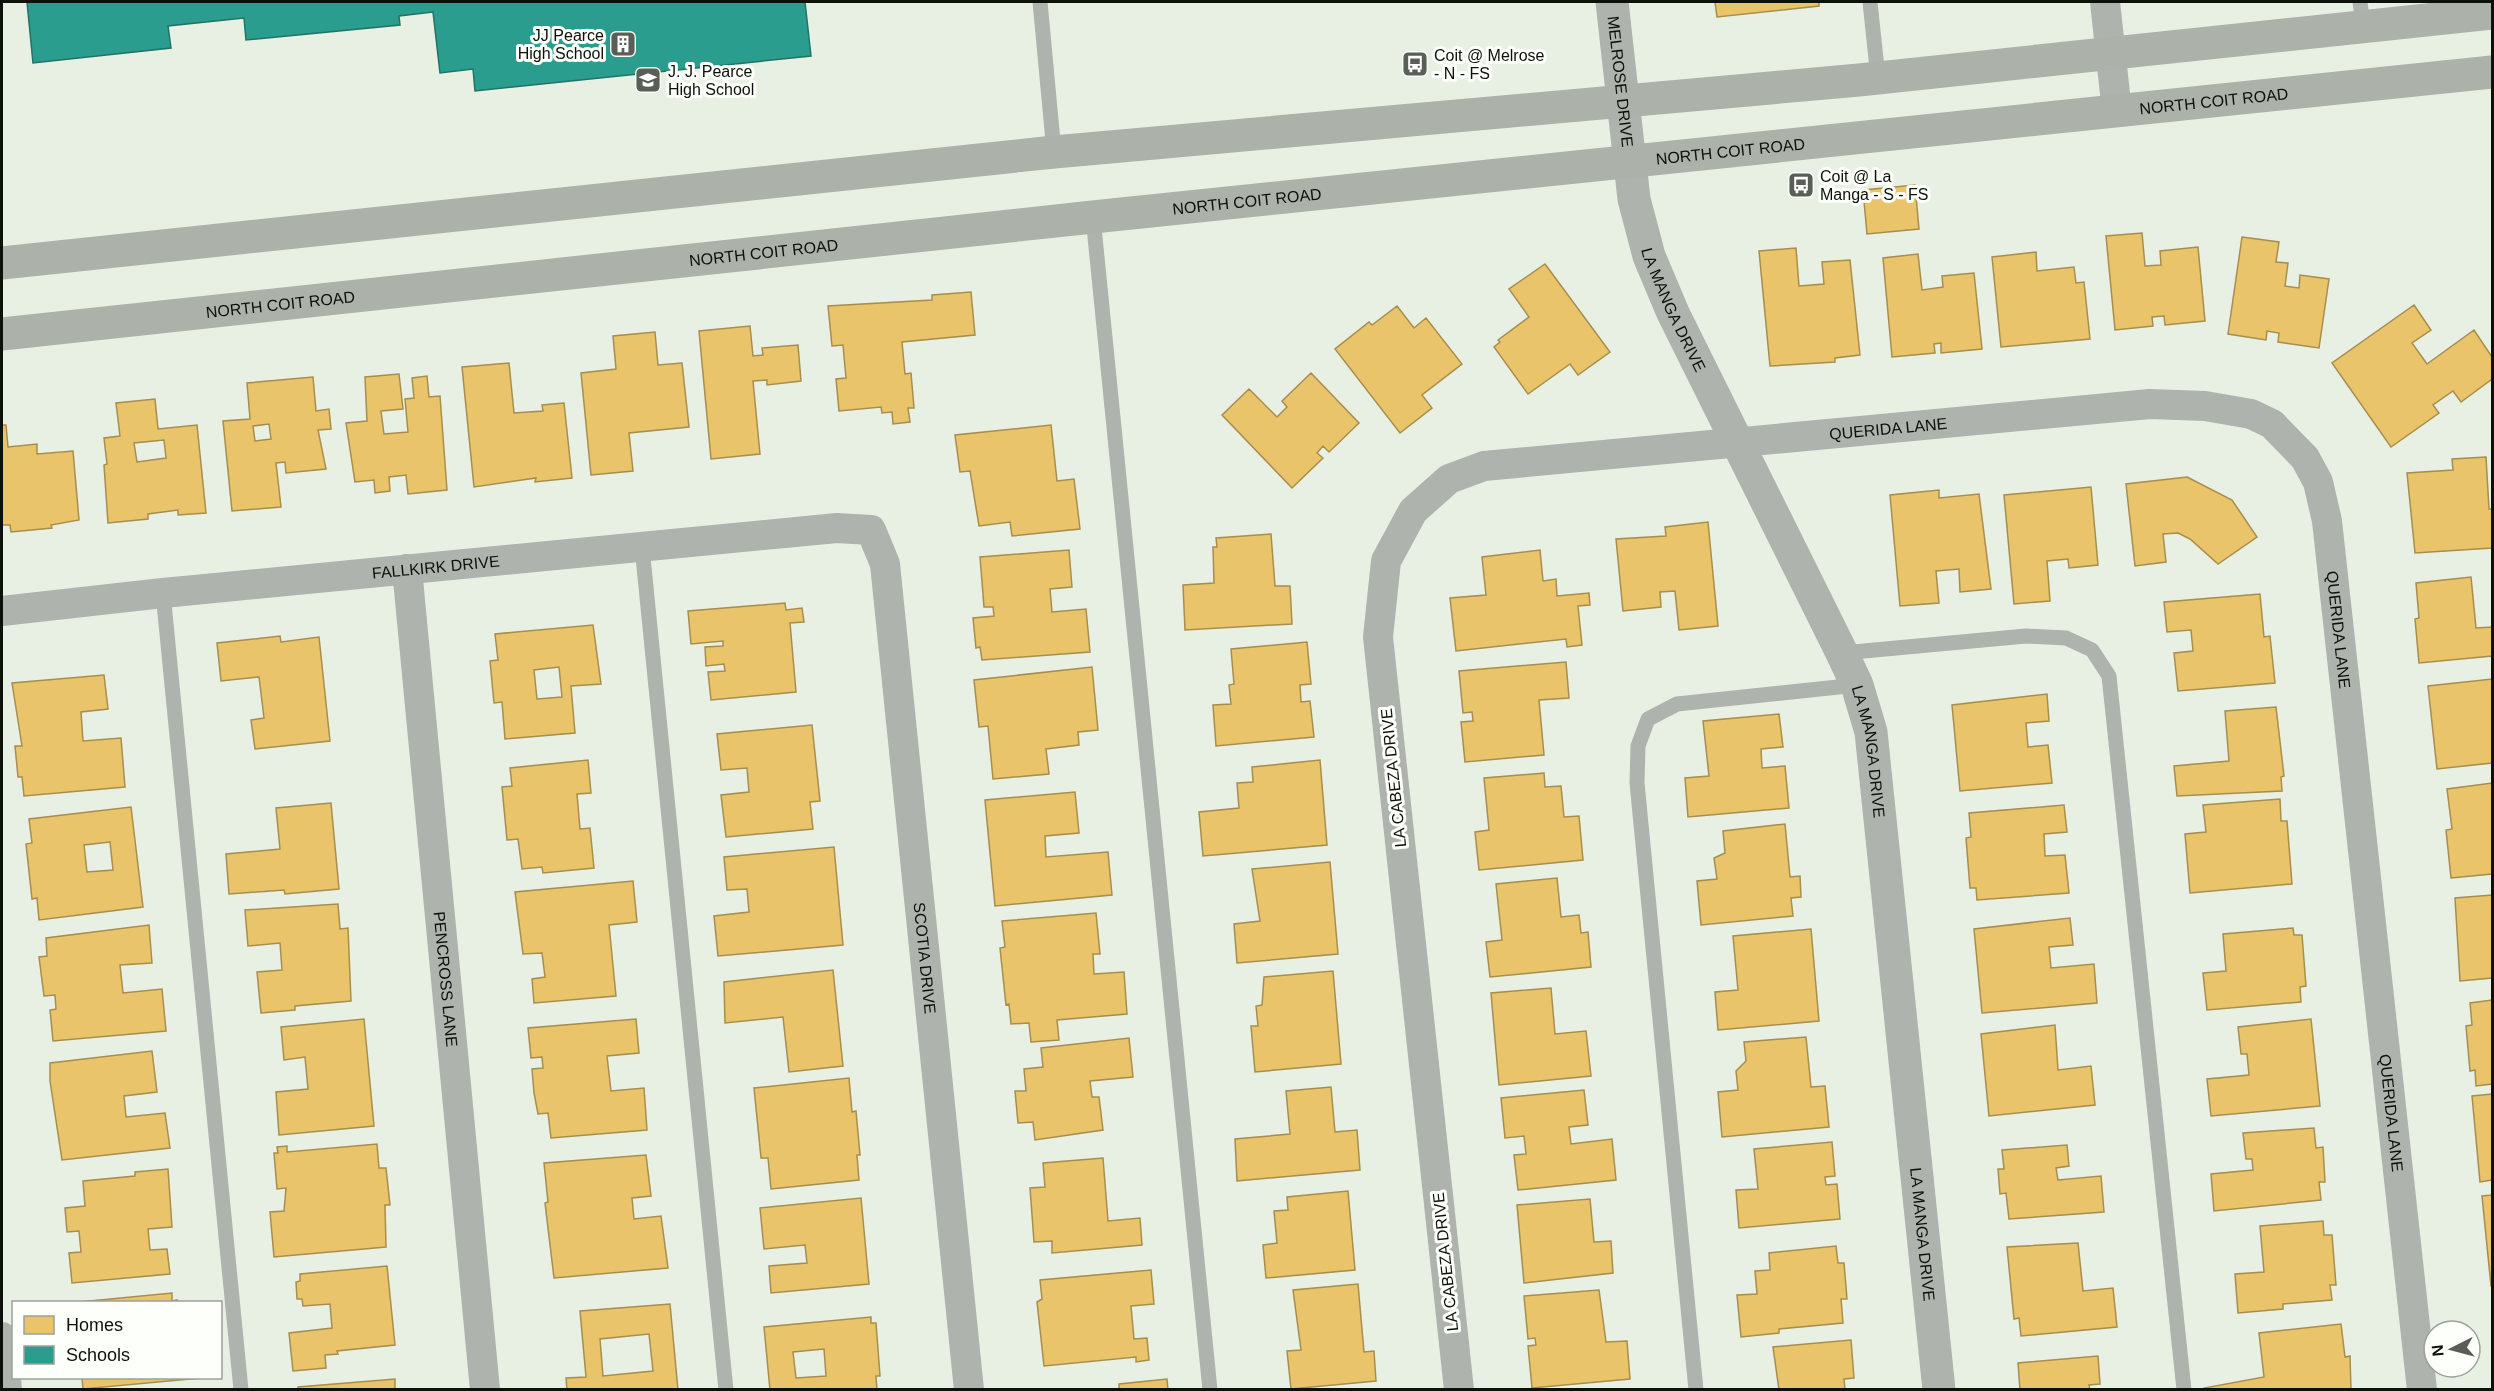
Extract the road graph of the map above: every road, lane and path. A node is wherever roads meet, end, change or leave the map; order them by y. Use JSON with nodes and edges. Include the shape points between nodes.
{"nodes":[{"id":1,"x":1040,"y":2,"type":"edge"},
{"id":2,"x":1612,"y":2,"type":"edge"},
{"id":3,"x":1870,"y":2,"type":"edge"},
{"id":4,"x":2105,"y":2,"type":"edge"},
{"id":5,"x":2493,"y":13,"type":"edge"},
{"id":6,"x":2361,"y":14,"type":"edge"},
{"id":7,"x":2111,"y":53,"type":"junction"},
{"id":8,"x":2493,"y":72,"type":"edge"},
{"id":9,"x":1878,"y":78,"type":"junction"},
{"id":10,"x":1623,"y":100,"type":"junction"},
{"id":11,"x":2117,"y":112,"type":"junction"},
{"id":12,"x":1054,"y":152,"type":"junction"},
{"id":13,"x":1631,"y":162,"type":"junction"},
{"id":14,"x":1094,"y":218,"type":"junction"},
{"id":15,"x":2,"y":263,"type":"edge"},
{"id":16,"x":2,"y":334,"type":"edge"},
{"id":17,"x":1737,"y":441,"type":"junction"},
{"id":18,"x":871,"y":530,"type":"joint"},
{"id":19,"x":642,"y":547,"type":"junction"},
{"id":20,"x":407,"y":569,"type":"junction"},
{"id":21,"x":163,"y":592,"type":"junction"},
{"id":22,"x":2,"y":610,"type":"edge"},
{"id":23,"x":1842,"y":653,"type":"junction"},
{"id":24,"x":1857,"y":685,"type":"junction"},
{"id":25,"x":2,"y":1337,"type":"edge"},
{"id":26,"x":7,"y":1389,"type":"edge"},
{"id":27,"x":241,"y":1389,"type":"edge"},
{"id":28,"x":486,"y":1389,"type":"edge"},
{"id":29,"x":726,"y":1389,"type":"edge"},
{"id":30,"x":969,"y":1389,"type":"edge"},
{"id":31,"x":1210,"y":1389,"type":"edge"},
{"id":32,"x":1459,"y":1389,"type":"edge"},
{"id":33,"x":1696,"y":1389,"type":"edge"},
{"id":34,"x":1939,"y":1389,"type":"edge"},
{"id":35,"x":2184,"y":1389,"type":"edge"},
{"id":36,"x":2422,"y":1389,"type":"edge"}],
"edges":[{"from":1,"to":12,"type":"lane"},
{"from":2,"to":10,"type":"street","name":"MELROSE DRIVE"},
{"from":3,"to":9,"type":"lane"},
{"from":4,"to":7,"type":"street"},
{"from":5,"to":6,"type":"main road"},
{"from":6,"to":7,"type":"main road"},
{"from":7,"to":9,"type":"main road"},
{"from":7,"to":11,"type":"street"},
{"from":8,"to":11,"type":"main road","name":"NORTH COIT ROAD"},
{"from":9,"to":10,"type":"main road"},
{"from":10,"to":12,"type":"main road"},
{"from":10,"to":13,"type":"street","name":"MELROSE DRIVE"},
{"from":11,"to":13,"type":"main road","name":"NORTH COIT ROAD"},
{"from":12,"to":15,"type":"main road"},
{"from":13,"to":14,"type":"main road","name":"NORTH COIT ROAD"},
{"from":13,"to":17,"type":"street","name":"LA MANGA DRIVE","via":[[1640,226],[1659,283]]},
{"from":14,"to":16,"type":"main road","name":"NORTH COIT ROAD"},
{"from":14,"to":31,"type":"lane"},
{"from":17,"to":23,"type":"street","name":"LA MANGA DRIVE"},
{"from":17,"to":32,"type":"street","name":"LA CABEZA DRIVE","via":[[1484,466],[1449,479],[1413,511],[1386,561],[1378,637]]},
{"from":17,"to":36,"type":"street","name":"QUERIDA LANE","via":[[2150,404],[2205,406],[2251,414],[2272,424],[2305,458],[2318,482],[2327,521]]},
{"from":18,"to":19,"type":"street","name":"FALLKIRK DRIVE","via":[[837,528]]},
{"from":18,"to":30,"type":"street","name":"SCOTIA DRIVE","via":[[885,564]]},
{"from":19,"to":20,"type":"street","name":"FALLKIRK DRIVE"},
{"from":19,"to":29,"type":"lane"},
{"from":20,"to":21,"type":"street","name":"FALLKIRK DRIVE"},
{"from":20,"to":28,"type":"street","name":"PENCROSS LANE"},
{"from":21,"to":22,"type":"street","name":"FALLKIRK DRIVE"},
{"from":21,"to":27,"type":"lane"},
{"from":23,"to":24,"type":"street","name":"LA MANGA DRIVE"},
{"from":23,"to":35,"type":"lane","via":[[2026,636],[2066,638],[2092,650],[2109,676]]},
{"from":24,"to":33,"type":"lane","via":[[1677,704],[1648,718],[1638,746],[1637,783]]},
{"from":24,"to":34,"type":"street","name":"LA MANGA DRIVE","via":[[1871,732]]},
{"from":25,"to":26,"type":"street"}]}
